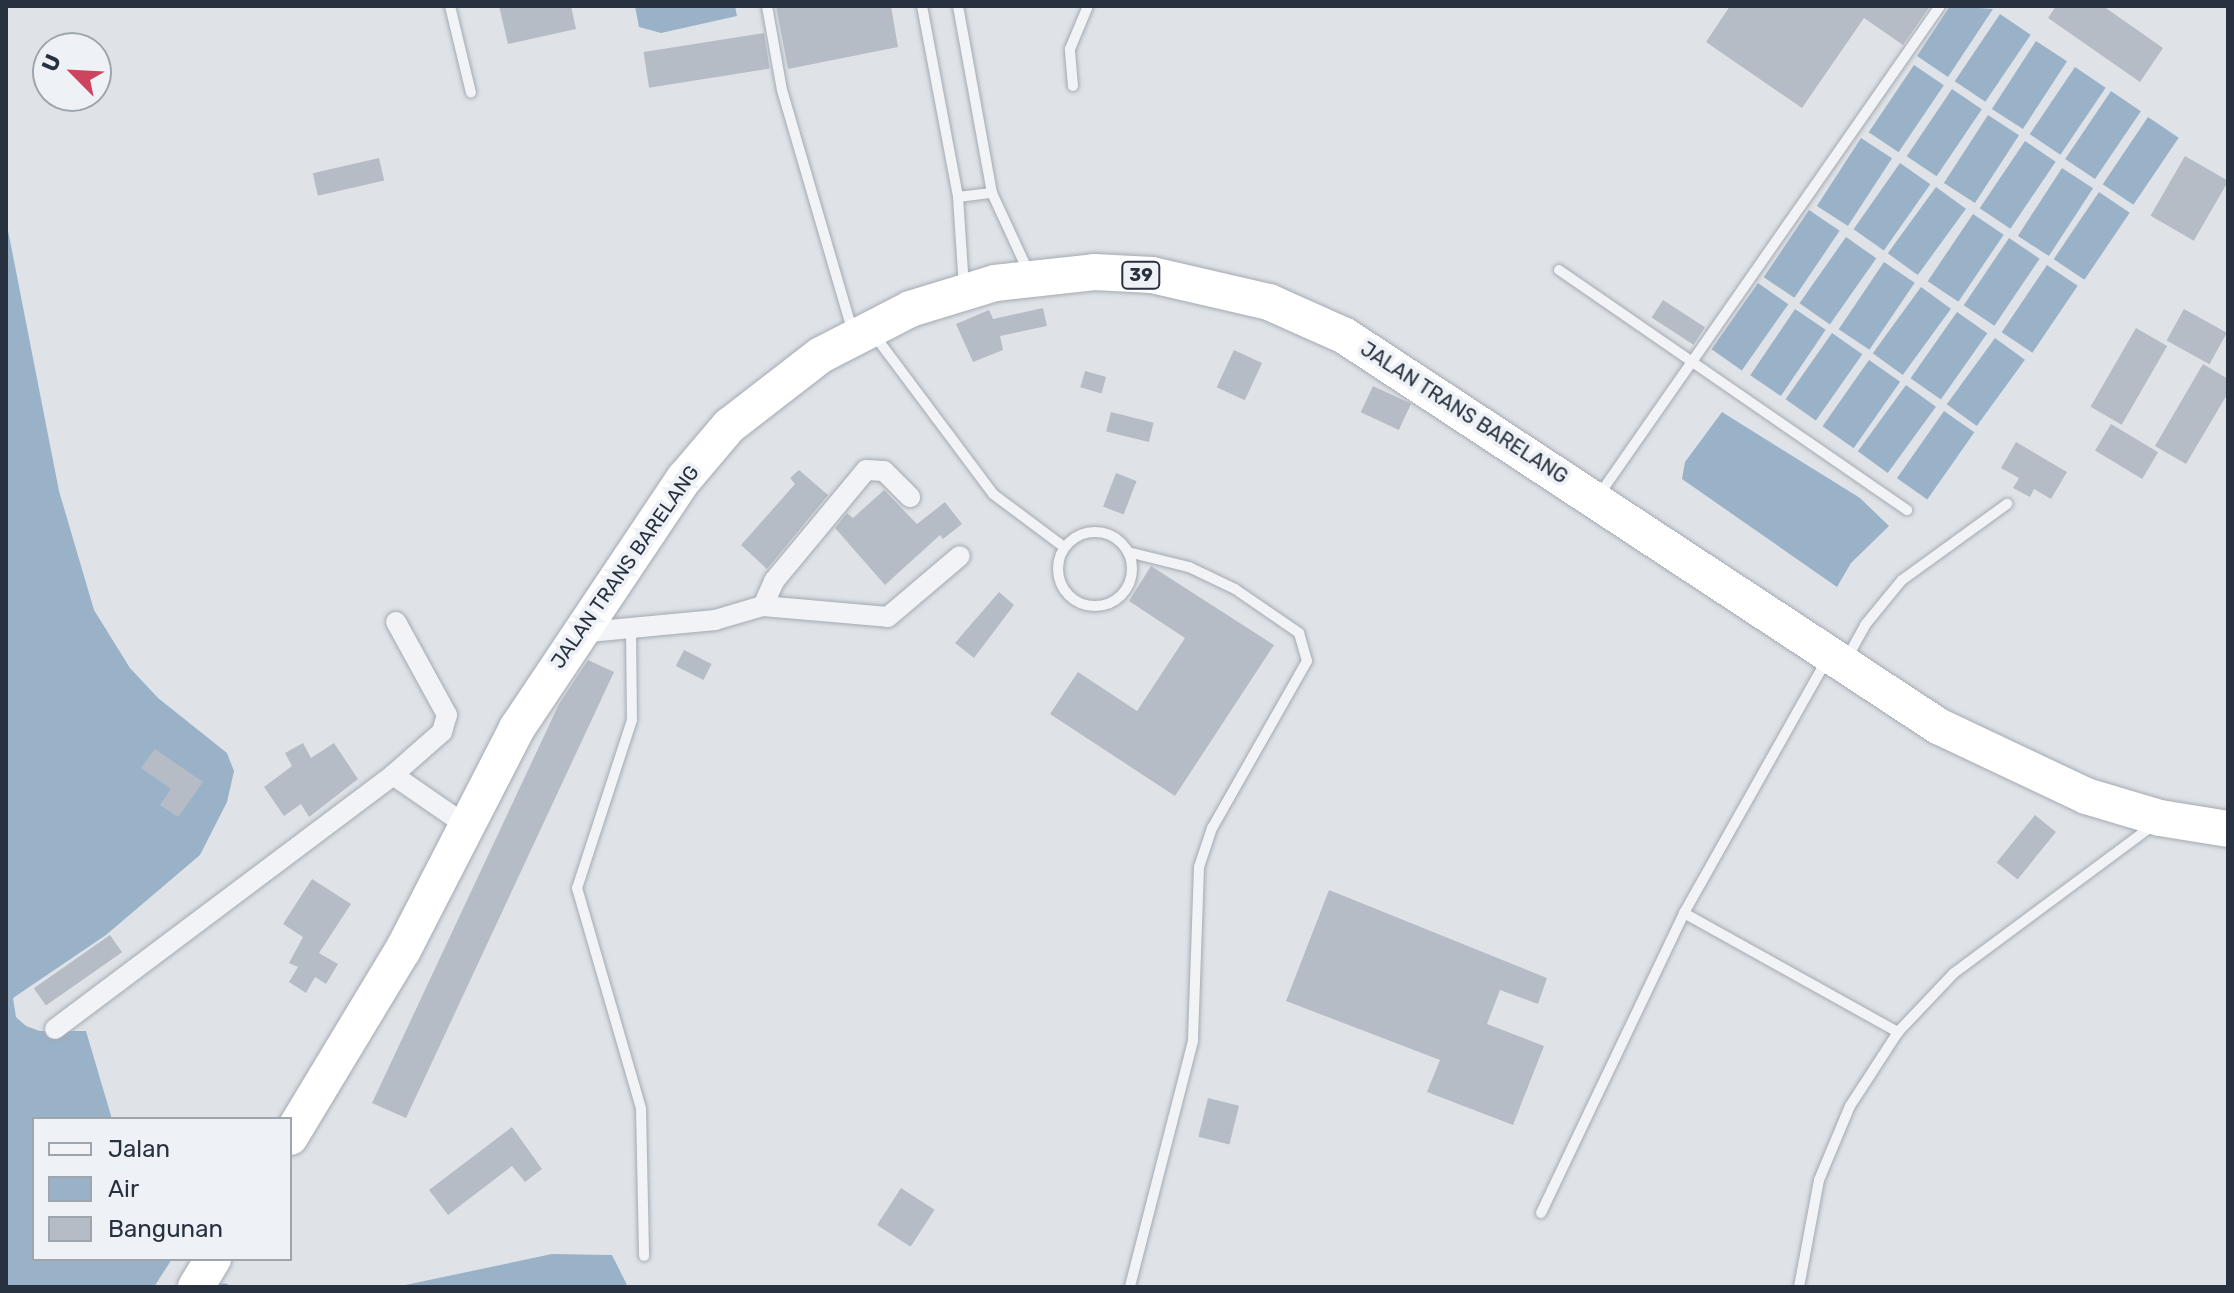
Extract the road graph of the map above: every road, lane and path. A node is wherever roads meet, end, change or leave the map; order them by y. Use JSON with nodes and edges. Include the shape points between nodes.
{"nodes":[{"id":1,"x":450,"y":6,"type":"edge"},
{"id":2,"x":767,"y":6,"type":"edge"},
{"id":3,"x":922,"y":6,"type":"edge"},
{"id":4,"x":958,"y":6,"type":"edge"},
{"id":5,"x":1088,"y":6,"type":"edge"},
{"id":6,"x":1940,"y":6,"type":"edge"},
{"id":7,"x":1073,"y":86,"type":"dead end"},
{"id":8,"x":471,"y":93,"type":"dead end"},
{"id":9,"x":992,"y":193,"type":"junction"},
{"id":10,"x":958,"y":197,"type":"junction"},
{"id":11,"x":1559,"y":270,"type":"dead end"},
{"id":12,"x":1032,"y":278,"type":"junction"},
{"id":13,"x":964,"y":289,"type":"junction"},
{"id":14,"x":861,"y":332,"type":"junction"},
{"id":15,"x":1692,"y":363,"type":"junction"},
{"id":16,"x":910,"y":497,"type":"dead end"},
{"id":17,"x":1596,"y":500,"type":"junction"},
{"id":18,"x":2007,"y":504,"type":"dead end"},
{"id":19,"x":1907,"y":510,"type":"dead end"},
{"id":20,"x":1064,"y":547,"type":"junction"},
{"id":21,"x":1128,"y":552,"type":"junction"},
{"id":22,"x":960,"y":556,"type":"dead end"},
{"id":23,"x":763,"y":606,"type":"junction"},
{"id":24,"x":396,"y":622,"type":"dead end"},
{"id":25,"x":631,"y":629,"type":"junction"},
{"id":26,"x":578,"y":633,"type":"junction"},
{"id":27,"x":1835,"y":662,"type":"junction"},
{"id":28,"x":393,"y":775,"type":"junction"},
{"id":29,"x":2160,"y":818,"type":"junction"},
{"id":30,"x":464,"y":824,"type":"junction"},
{"id":31,"x":2228,"y":829,"type":"edge"},
{"id":32,"x":1684,"y":913,"type":"junction"},
{"id":33,"x":55,"y":1029,"type":"dead end"},
{"id":34,"x":1898,"y":1032,"type":"junction"},
{"id":35,"x":292,"y":1134,"type":"edge"},
{"id":36,"x":1541,"y":1213,"type":"dead end"},
{"id":37,"x":644,"y":1256,"type":"dead end"},
{"id":38,"x":212,"y":1261,"type":"edge"},
{"id":39,"x":196,"y":1287,"type":"edge"},
{"id":40,"x":1130,"y":1287,"type":"edge"},
{"id":41,"x":1799,"y":1287,"type":"edge"}],
"edges":[{"from":1,"to":8,"type":"lane"},
{"from":2,"to":14,"type":"lane","via":[[782,90]]},
{"from":3,"to":10,"type":"lane"},
{"from":4,"to":9,"type":"lane"},
{"from":5,"to":7,"type":"lane","via":[[1070,49]]},
{"from":6,"to":15,"type":"lane"},
{"from":9,"to":10,"type":"lane"},
{"from":9,"to":12,"type":"lane"},
{"from":10,"to":13,"type":"lane"},
{"from":11,"to":15,"type":"lane"},
{"from":12,"to":13,"type":"highway","name":"JALAN TRANS BARELANG","number":"39"},
{"from":12,"to":17,"type":"highway","name":"JALAN TRANS BARELANG","number":"39","via":[[1152,275],[1269,302],[1345,336],[1412,375]]},
{"from":13,"to":14,"type":"highway","name":"JALAN TRANS BARELANG","number":"39"},
{"from":14,"to":20,"type":"lane","via":[[993,494]]},
{"from":14,"to":26,"type":"highway","name":"JALAN TRANS BARELANG","number":"39","via":[[729,426],[668,501]]},
{"from":15,"to":17,"type":"lane"},
{"from":15,"to":19,"type":"lane"},
{"from":16,"to":23,"type":"street","via":[[884,471],[866,470],[774,581]]},
{"from":17,"to":27,"type":"highway","name":"JALAN TRANS BARELANG","number":"39"},
{"from":18,"to":27,"type":"lane","via":[[1902,580]]},
{"from":20,"to":21,"type":"lane","via":[[1085,533],[1098,532],[1121,542]]},
{"from":20,"to":21,"type":"lane","via":[[1060,583],[1075,601],[1097,607],[1126,589],[1132,564]]},
{"from":21,"to":40,"type":"lane","via":[[1189,567],[1235,589],[1299,633],[1307,661],[1212,828],[1199,867],[1193,1041]]},
{"from":22,"to":23,"type":"street","via":[[888,617]]},
{"from":23,"to":25,"type":"street","via":[[715,620]]},
{"from":24,"to":28,"type":"street","via":[[447,715],[442,732]]},
{"from":25,"to":26,"type":"street"},
{"from":25,"to":37,"type":"lane","via":[[632,720],[577,888],[641,1109]]},
{"from":26,"to":30,"type":"highway","name":"JALAN TRANS BARELANG","number":"39"},
{"from":27,"to":29,"type":"highway","name":"JALAN TRANS BARELANG","number":"39","via":[[1938,726],[2014,765],[2086,796]]},
{"from":27,"to":32,"type":"lane"},
{"from":28,"to":30,"type":"street"},
{"from":28,"to":33,"type":"street"},
{"from":29,"to":31,"type":"highway","name":"JALAN TRANS BARELANG","number":"39"},
{"from":29,"to":34,"type":"lane","via":[[1954,973]]},
{"from":30,"to":35,"type":"highway","name":"JALAN TRANS BARELANG","number":"39","via":[[403,950]]},
{"from":32,"to":34,"type":"lane"},
{"from":32,"to":36,"type":"lane"},
{"from":34,"to":41,"type":"lane","via":[[1850,1106],[1819,1180]]},
{"from":38,"to":39,"type":"highway"}]}
